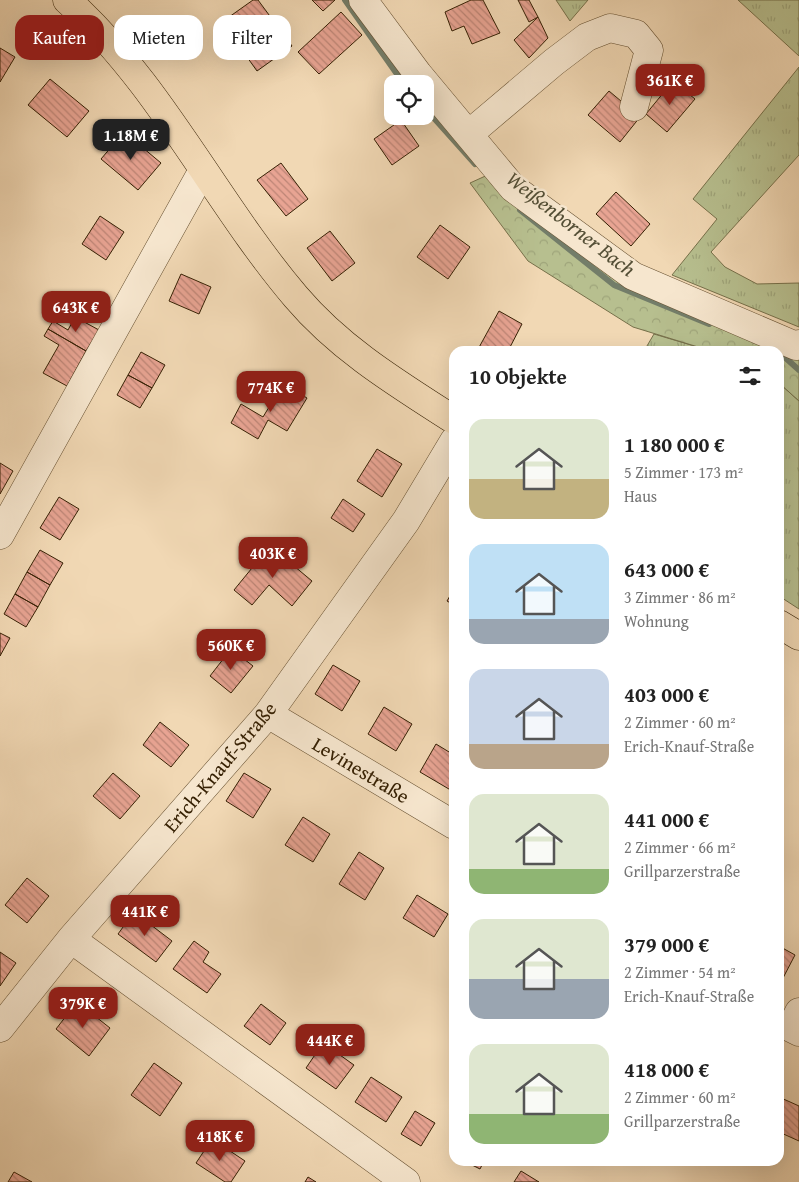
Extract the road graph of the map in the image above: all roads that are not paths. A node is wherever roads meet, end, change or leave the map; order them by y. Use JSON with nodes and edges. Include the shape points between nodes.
{"nodes":[{"id":1,"x":67,"y":0,"type":"edge"},
{"id":2,"x":363,"y":0,"type":"edge"},
{"id":3,"x":634,"y":107,"type":"dead end"},
{"id":4,"x":469,"y":134,"type":"junction"},
{"id":5,"x":202,"y":170,"type":"junction"},
{"id":6,"x":797,"y":345,"type":"edge"},
{"id":7,"x":449,"y":417,"type":"edge"},
{"id":8,"x":449,"y":449,"type":"edge"},
{"id":9,"x":0,"y":535,"type":"edge"},
{"id":10,"x":784,"y":627,"type":"edge"},
{"id":11,"x":799,"y":636,"type":"edge"},
{"id":12,"x":268,"y":714,"type":"junction"},
{"id":13,"x":449,"y":822,"type":"edge"},
{"id":14,"x":71,"y":940,"type":"junction"},
{"id":15,"x":0,"y":1028,"type":"edge"},
{"id":16,"x":406,"y":1182,"type":"edge"}],
"edges":[{"from":1,"to":5,"type":"main road","via":[[132,69]]},
{"from":2,"to":4,"type":"street","via":[[418,74]]},
{"from":3,"to":4,"type":"street","via":[[649,50],[636,34],[610,28],[587,36]]},
{"from":4,"to":6,"type":"street","via":[[513,188],[633,276]]},
{"from":5,"to":7,"type":"main road","via":[[266,260],[327,330],[393,381]]},
{"from":5,"to":9,"type":"street"},
{"from":8,"to":12,"type":"street","name":"Erich-Knauf-Straße","via":[[406,521]]},
{"from":10,"to":11,"type":"main road"},
{"from":12,"to":13,"type":"street","name":"Levinestraße"},
{"from":12,"to":14,"type":"street","name":"Erich-Knauf-Straße"},
{"from":14,"to":15,"type":"street","name":"Erich-Knauf-Straße"},
{"from":14,"to":16,"type":"street"}]}
